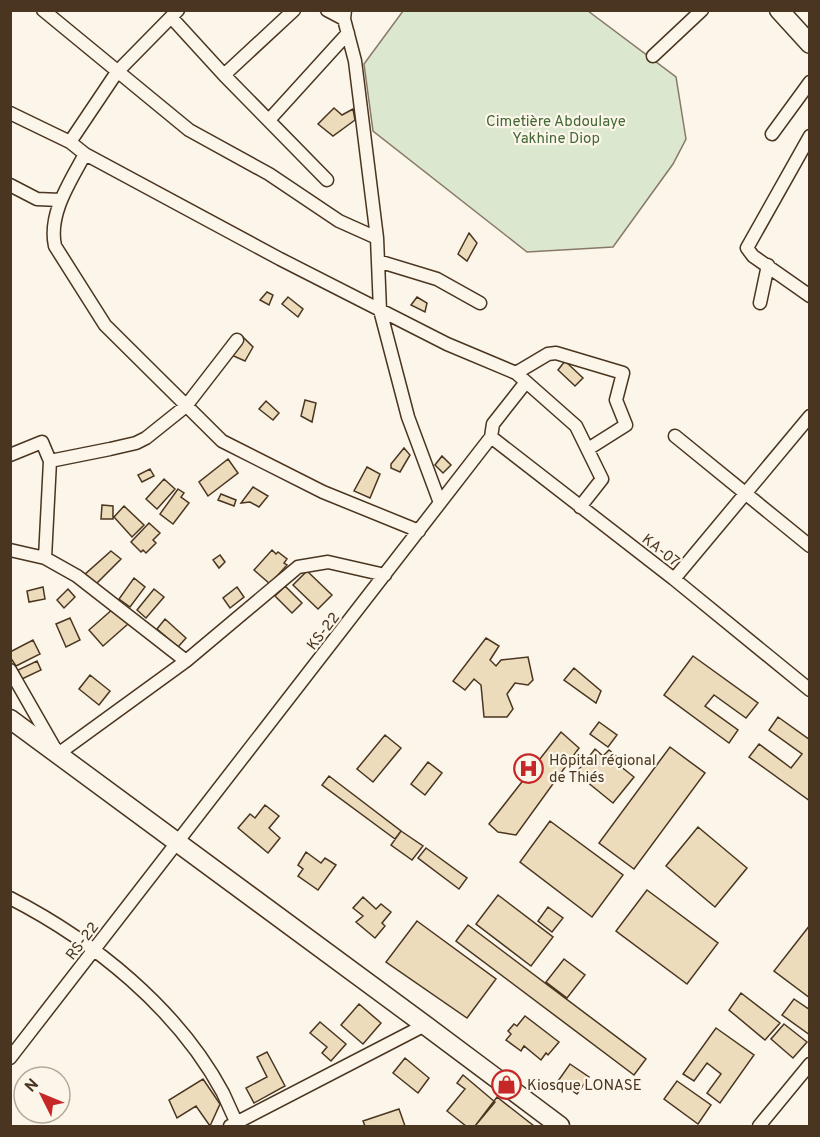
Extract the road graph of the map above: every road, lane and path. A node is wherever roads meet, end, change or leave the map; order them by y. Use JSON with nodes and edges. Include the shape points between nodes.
{"nodes":[{"id":1,"x":43,"y":10,"type":"edge"},
{"id":2,"x":294,"y":10,"type":"edge"},
{"id":3,"x":327,"y":10,"type":"edge"},
{"id":4,"x":702,"y":10,"type":"edge"},
{"id":5,"x":175,"y":14,"type":"edge"},
{"id":6,"x":345,"y":15,"type":"edge"},
{"id":7,"x":348,"y":33,"type":"junction"},
{"id":8,"x":653,"y":56,"type":"dead end"},
{"id":9,"x":117,"y":72,"type":"junction"},
{"id":10,"x":225,"y":75,"type":"junction"},
{"id":11,"x":810,"y":82,"type":"edge"},
{"id":12,"x":10,"y":113,"type":"edge"},
{"id":13,"x":268,"y":120,"type":"junction"},
{"id":14,"x":772,"y":134,"type":"dead end"},
{"id":15,"x":810,"y":136,"type":"edge"},
{"id":16,"x":70,"y":142,"type":"junction"},
{"id":17,"x":85,"y":154,"type":"junction"},
{"id":18,"x":327,"y":180,"type":"dead end"},
{"id":19,"x":11,"y":186,"type":"edge"},
{"id":20,"x":60,"y":200,"type":"junction"},
{"id":21,"x":377,"y":238,"type":"junction"},
{"id":22,"x":378,"y":261,"type":"junction"},
{"id":23,"x":768,"y":265,"type":"junction"},
{"id":24,"x":810,"y":296,"type":"edge"},
{"id":25,"x":480,"y":303,"type":"dead end"},
{"id":26,"x":760,"y":303,"type":"dead end"},
{"id":27,"x":380,"y":310,"type":"junction"},
{"id":28,"x":237,"y":340,"type":"dead end"},
{"id":29,"x":516,"y":373,"type":"junction"},
{"id":30,"x":526,"y":382,"type":"junction"},
{"id":31,"x":186,"y":406,"type":"junction"},
{"id":32,"x":810,"y":416,"type":"edge"},
{"id":33,"x":675,"y":436,"type":"dead end"},
{"id":34,"x":491,"y":437,"type":"junction"},
{"id":35,"x":588,"y":449,"type":"junction"},
{"id":36,"x":10,"y":455,"type":"edge"},
{"id":37,"x":50,"y":461,"type":"junction"},
{"id":38,"x":745,"y":494,"type":"junction"},
{"id":39,"x":440,"y":503,"type":"junction"},
{"id":40,"x":580,"y":507,"type":"junction"},
{"id":41,"x":419,"y":531,"type":"junction"},
{"id":42,"x":810,"y":546,"type":"edge"},
{"id":43,"x":10,"y":550,"type":"edge"},
{"id":44,"x":45,"y":558,"type":"junction"},
{"id":45,"x":385,"y":575,"type":"junction"},
{"id":46,"x":674,"y":579,"type":"junction"},
{"id":47,"x":186,"y":661,"type":"junction"},
{"id":48,"x":10,"y":670,"type":"edge"},
{"id":49,"x":810,"y":690,"type":"edge"},
{"id":50,"x":10,"y":719,"type":"edge"},
{"id":51,"x":58,"y":754,"type":"junction"},
{"id":52,"x":178,"y":843,"type":"junction"},
{"id":53,"x":10,"y":898,"type":"edge"},
{"id":54,"x":93,"y":951,"type":"junction"},
{"id":55,"x":425,"y":1025,"type":"junction"},
{"id":56,"x":10,"y":1058,"type":"edge"},
{"id":57,"x":810,"y":1064,"type":"edge"},
{"id":58,"x":234,"y":1125,"type":"edge"},
{"id":59,"x":764,"y":1125,"type":"edge"},
{"id":60,"x":560,"y":1126,"type":"edge"}],
"edges":[{"from":1,"to":9,"type":"street"},
{"from":2,"to":10,"type":"street"},
{"from":3,"to":6,"type":"street"},
{"from":4,"to":8,"type":"street"},
{"from":5,"to":9,"type":"street"},
{"from":5,"to":10,"type":"street"},
{"from":6,"to":7,"type":"street"},
{"from":7,"to":13,"type":"street"},
{"from":7,"to":21,"type":"street","via":[[355,61]]},
{"from":9,"to":16,"type":"street"},
{"from":9,"to":21,"type":"street","via":[[189,130],[268,174],[339,221]]},
{"from":10,"to":13,"type":"street"},
{"from":11,"to":14,"type":"street"},
{"from":12,"to":16,"type":"street"},
{"from":13,"to":18,"type":"street"},
{"from":15,"to":23,"type":"street","via":[[747,248]]},
{"from":16,"to":17,"type":"street"},
{"from":17,"to":20,"type":"street"},
{"from":17,"to":27,"type":"street"},
{"from":19,"to":20,"type":"street","via":[[37,199]]},
{"from":20,"to":31,"type":"street","via":[[52,236],[54,246],[105,325]]},
{"from":21,"to":22,"type":"street"},
{"from":22,"to":25,"type":"street","via":[[437,279]]},
{"from":22,"to":27,"type":"street"},
{"from":23,"to":24,"type":"street"},
{"from":23,"to":26,"type":"street"},
{"from":27,"to":29,"type":"street"},
{"from":27,"to":39,"type":"street","via":[[408,417]]},
{"from":28,"to":31,"type":"street"},
{"from":29,"to":30,"type":"street"},
{"from":29,"to":35,"type":"street","via":[[556,353],[623,373],[616,400],[626,425]]},
{"from":30,"to":34,"type":"street","name":"KS-22","via":[[493,424]]},
{"from":30,"to":35,"type":"street","via":[[576,426]]},
{"from":31,"to":37,"type":"street","via":[[136,443]]},
{"from":31,"to":41,"type":"street","via":[[222,441],[323,492]]},
{"from":32,"to":38,"type":"street"},
{"from":33,"to":38,"type":"street"},
{"from":34,"to":39,"type":"street","name":"KS-22"},
{"from":34,"to":40,"type":"street","name":"KA-07"},
{"from":35,"to":40,"type":"street","via":[[602,479]]},
{"from":36,"to":37,"type":"street","via":[[42,441]]},
{"from":37,"to":44,"type":"street"},
{"from":38,"to":42,"type":"street"},
{"from":38,"to":46,"type":"street"},
{"from":39,"to":41,"type":"street","name":"KS-22"},
{"from":40,"to":46,"type":"street","name":"KA-07"},
{"from":41,"to":45,"type":"street","name":"KS-22"},
{"from":43,"to":44,"type":"street"},
{"from":44,"to":47,"type":"street","via":[[77,576]]},
{"from":45,"to":47,"type":"street","via":[[328,562],[298,567]]},
{"from":45,"to":52,"type":"street","name":"KS-22"},
{"from":46,"to":49,"type":"street","name":"KA-07"},
{"from":47,"to":51,"type":"street"},
{"from":48,"to":51,"type":"street"},
{"from":50,"to":51,"type":"main road"},
{"from":51,"to":52,"type":"main road"},
{"from":52,"to":54,"type":"street","name":"RS-22"},
{"from":52,"to":55,"type":"main road"},
{"from":53,"to":54,"type":"street"},
{"from":54,"to":56,"type":"street","name":"RS-22"},
{"from":54,"to":58,"type":"street","via":[[126,976],[178,1028],[223,1094]]},
{"from":55,"to":58,"type":"street"},
{"from":55,"to":60,"type":"main road"},
{"from":57,"to":59,"type":"street"}]}
